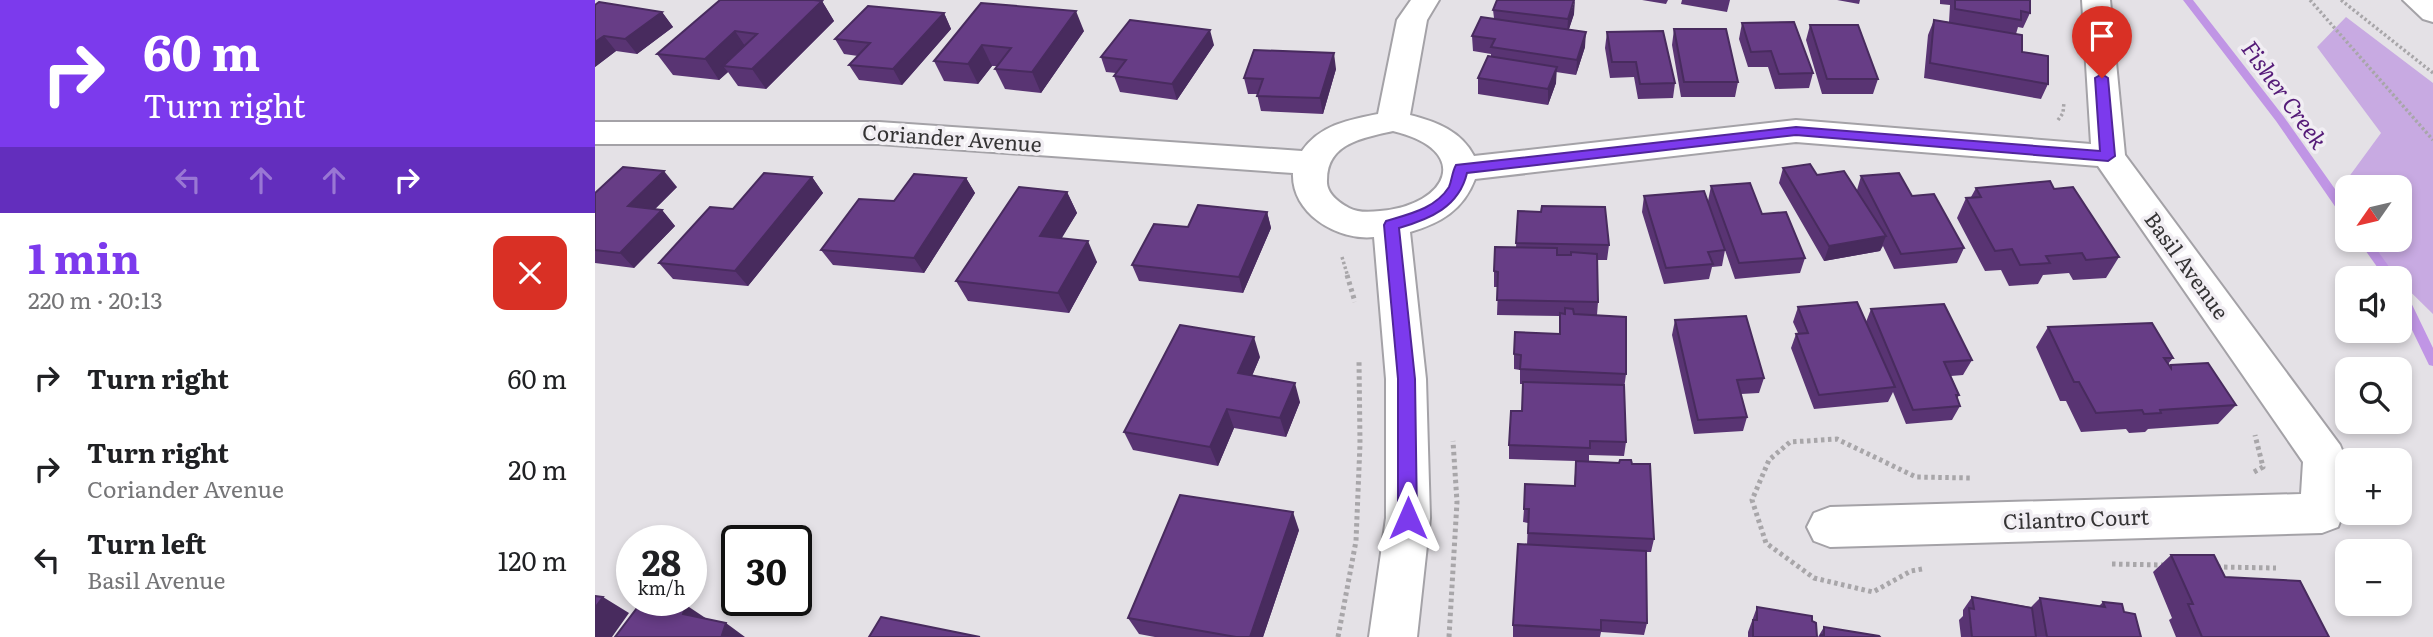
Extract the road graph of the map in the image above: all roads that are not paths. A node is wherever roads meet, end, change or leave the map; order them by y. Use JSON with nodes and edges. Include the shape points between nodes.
{"nodes":[{"id":1,"x":1425,"y":0,"type":"edge"},
{"id":2,"x":2096,"y":0,"type":"edge"},
{"id":3,"x":2417,"y":0,"type":"edge"},
{"id":4,"x":2433,"y":13,"type":"edge"},
{"id":5,"x":1393,"y":121,"type":"junction"},
{"id":6,"x":595,"y":133,"type":"edge"},
{"id":7,"x":2108,"y":156,"type":"junction"},
{"id":8,"x":1309,"y":163,"type":"junction"},
{"id":9,"x":1461,"y":169,"type":"junction"},
{"id":10,"x":1391,"y":225,"type":"junction"},
{"id":11,"x":2322,"y":513,"type":"joint"},
{"id":12,"x":1830,"y":527,"type":"dead end"},
{"id":13,"x":1393,"y":637,"type":"edge"}],
"edges":[{"from":1,"to":5,"type":"street","via":[[1412,20]]},
{"from":2,"to":7,"type":"street"},
{"from":3,"to":4,"type":"street"},
{"from":5,"to":8,"type":"street","via":[[1341,132]]},
{"from":5,"to":9,"type":"street","via":[[1419,125],[1440,135],[1455,150]]},
{"from":6,"to":8,"type":"street","name":"Coriander Avenue","via":[[879,133]]},
{"from":7,"to":9,"type":"street","via":[[1796,131]]},
{"from":7,"to":11,"type":"street","name":"Basil Avenue","via":[[2325,458]]},
{"from":8,"to":10,"type":"street","via":[[1311,195],[1324,209],[1366,225]]},
{"from":9,"to":10,"type":"street","via":[[1456,187],[1441,205]]},
{"from":10,"to":13,"type":"street","via":[[1406,379],[1408,518]]},
{"from":11,"to":12,"type":"street","name":"Cilantro Court"}]}
